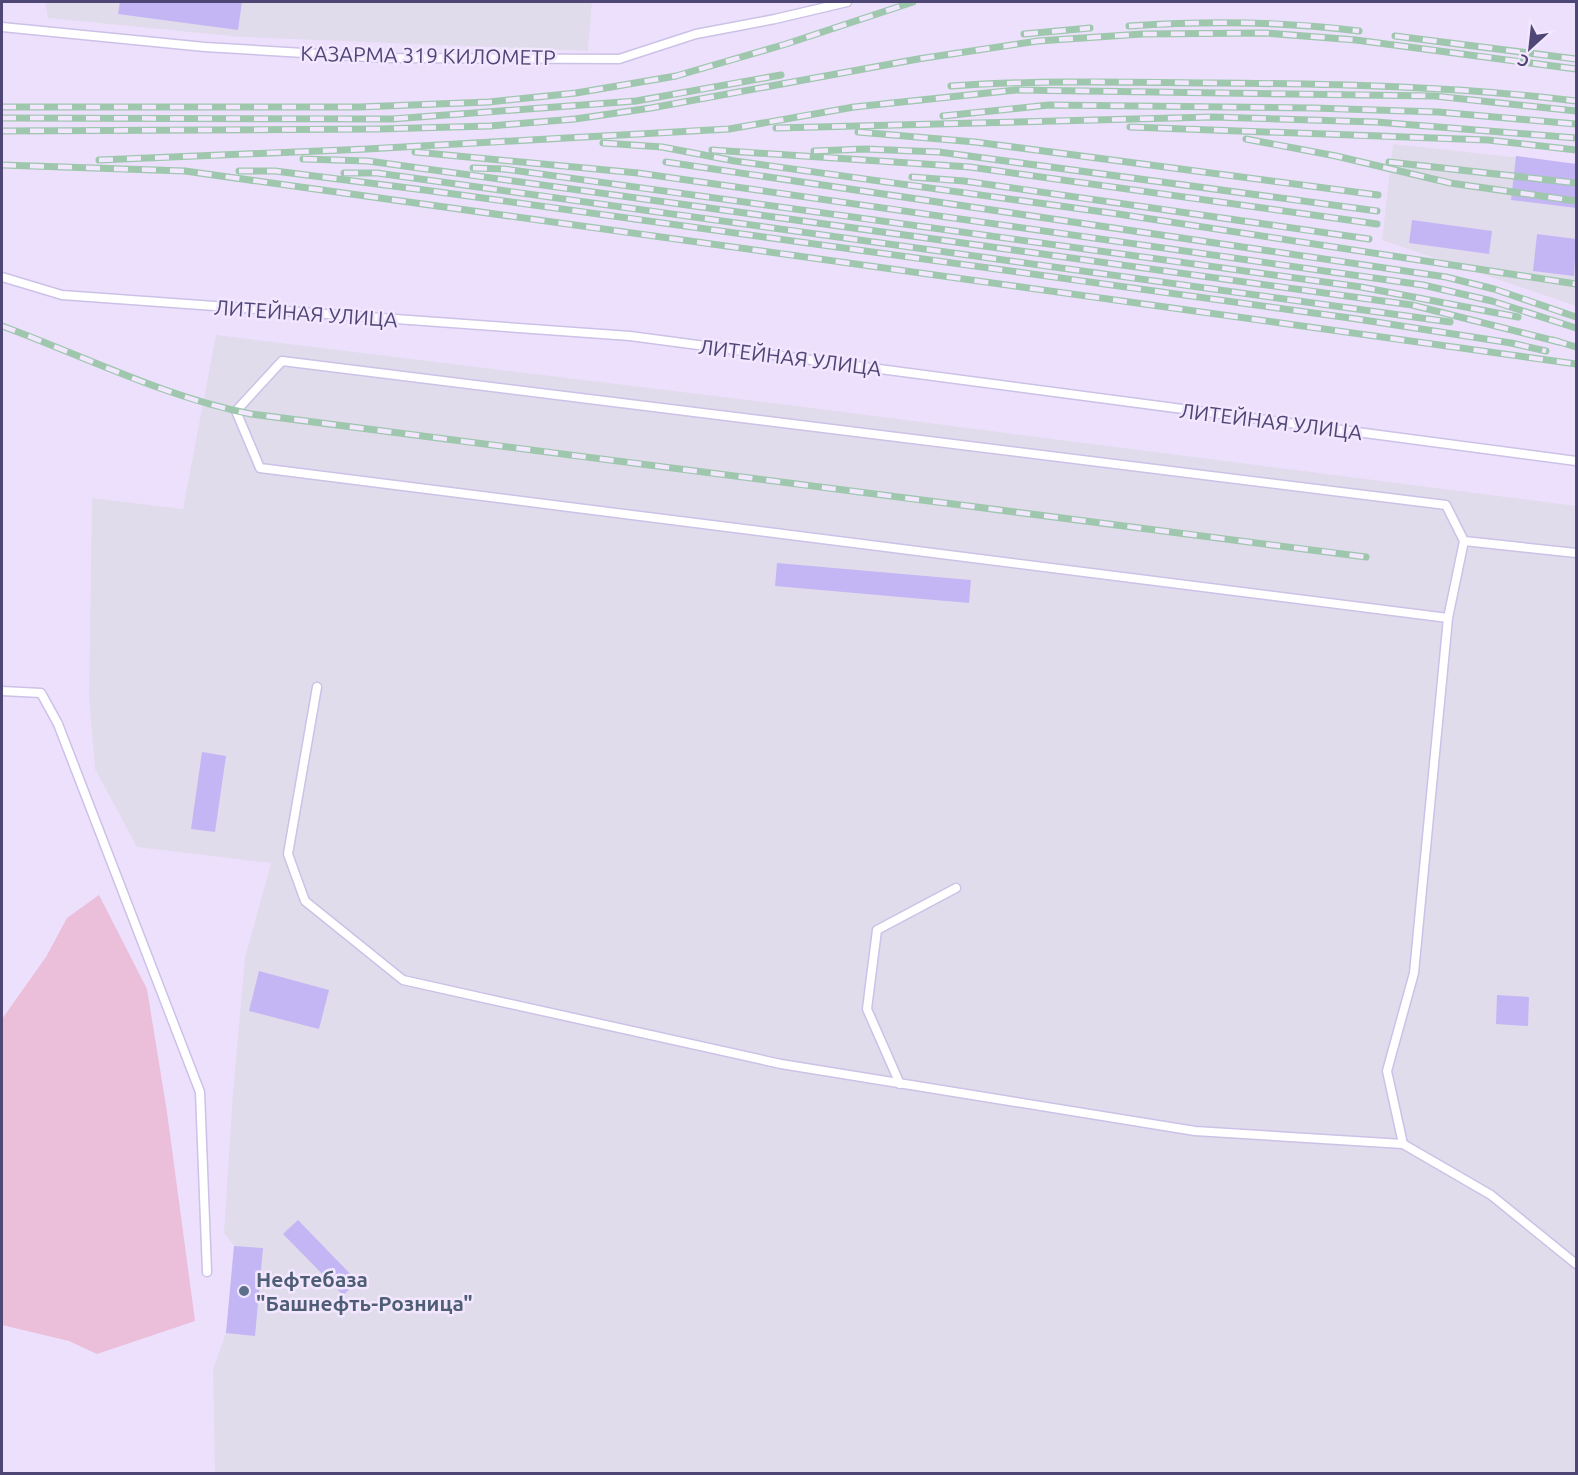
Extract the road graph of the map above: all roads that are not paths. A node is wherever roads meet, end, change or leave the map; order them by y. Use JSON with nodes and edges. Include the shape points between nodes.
{"nodes":[{"id":1,"x":848,"y":2,"type":"edge"},
{"id":2,"x":2,"y":27,"type":"edge"},
{"id":3,"x":2,"y":277,"type":"edge"},
{"id":4,"x":1576,"y":461,"type":"edge"},
{"id":5,"x":1464,"y":541,"type":"junction"},
{"id":6,"x":1576,"y":553,"type":"edge"},
{"id":7,"x":1448,"y":618,"type":"junction"},
{"id":8,"x":316,"y":687,"type":"dead end"},
{"id":9,"x":2,"y":691,"type":"edge"},
{"id":10,"x":956,"y":888,"type":"dead end"},
{"id":11,"x":900,"y":1084,"type":"junction"},
{"id":12,"x":1403,"y":1144,"type":"junction"},
{"id":13,"x":1576,"y":1264,"type":"edge"},
{"id":14,"x":207,"y":1272,"type":"dead end"}],
"edges":[{"from":1,"to":2,"type":"lane","name":"КАЗАРМА 319 КИЛОМЕТР","via":[[696,34],[619,59],[386,58],[206,47]]},
{"from":3,"to":4,"type":"lane","name":"ЛИТЕЙНАЯ УЛИЦА","via":[[62,295],[630,336]]},
{"from":5,"to":6,"type":"lane"},
{"from":5,"to":7,"type":"lane"},
{"from":5,"to":7,"type":"lane","via":[[1446,505],[282,361],[236,411],[260,468]]},
{"from":7,"to":12,"type":"lane","via":[[1414,973],[1387,1071]]},
{"from":8,"to":11,"type":"lane","via":[[288,854],[304,901],[403,980],[781,1064]]},
{"from":9,"to":14,"type":"lane","via":[[41,693],[58,724],[201,1092]]},
{"from":10,"to":11,"type":"lane","via":[[877,930],[867,1009]]},
{"from":11,"to":12,"type":"lane","via":[[1194,1131]]},
{"from":12,"to":13,"type":"lane","via":[[1491,1195]]}]}
